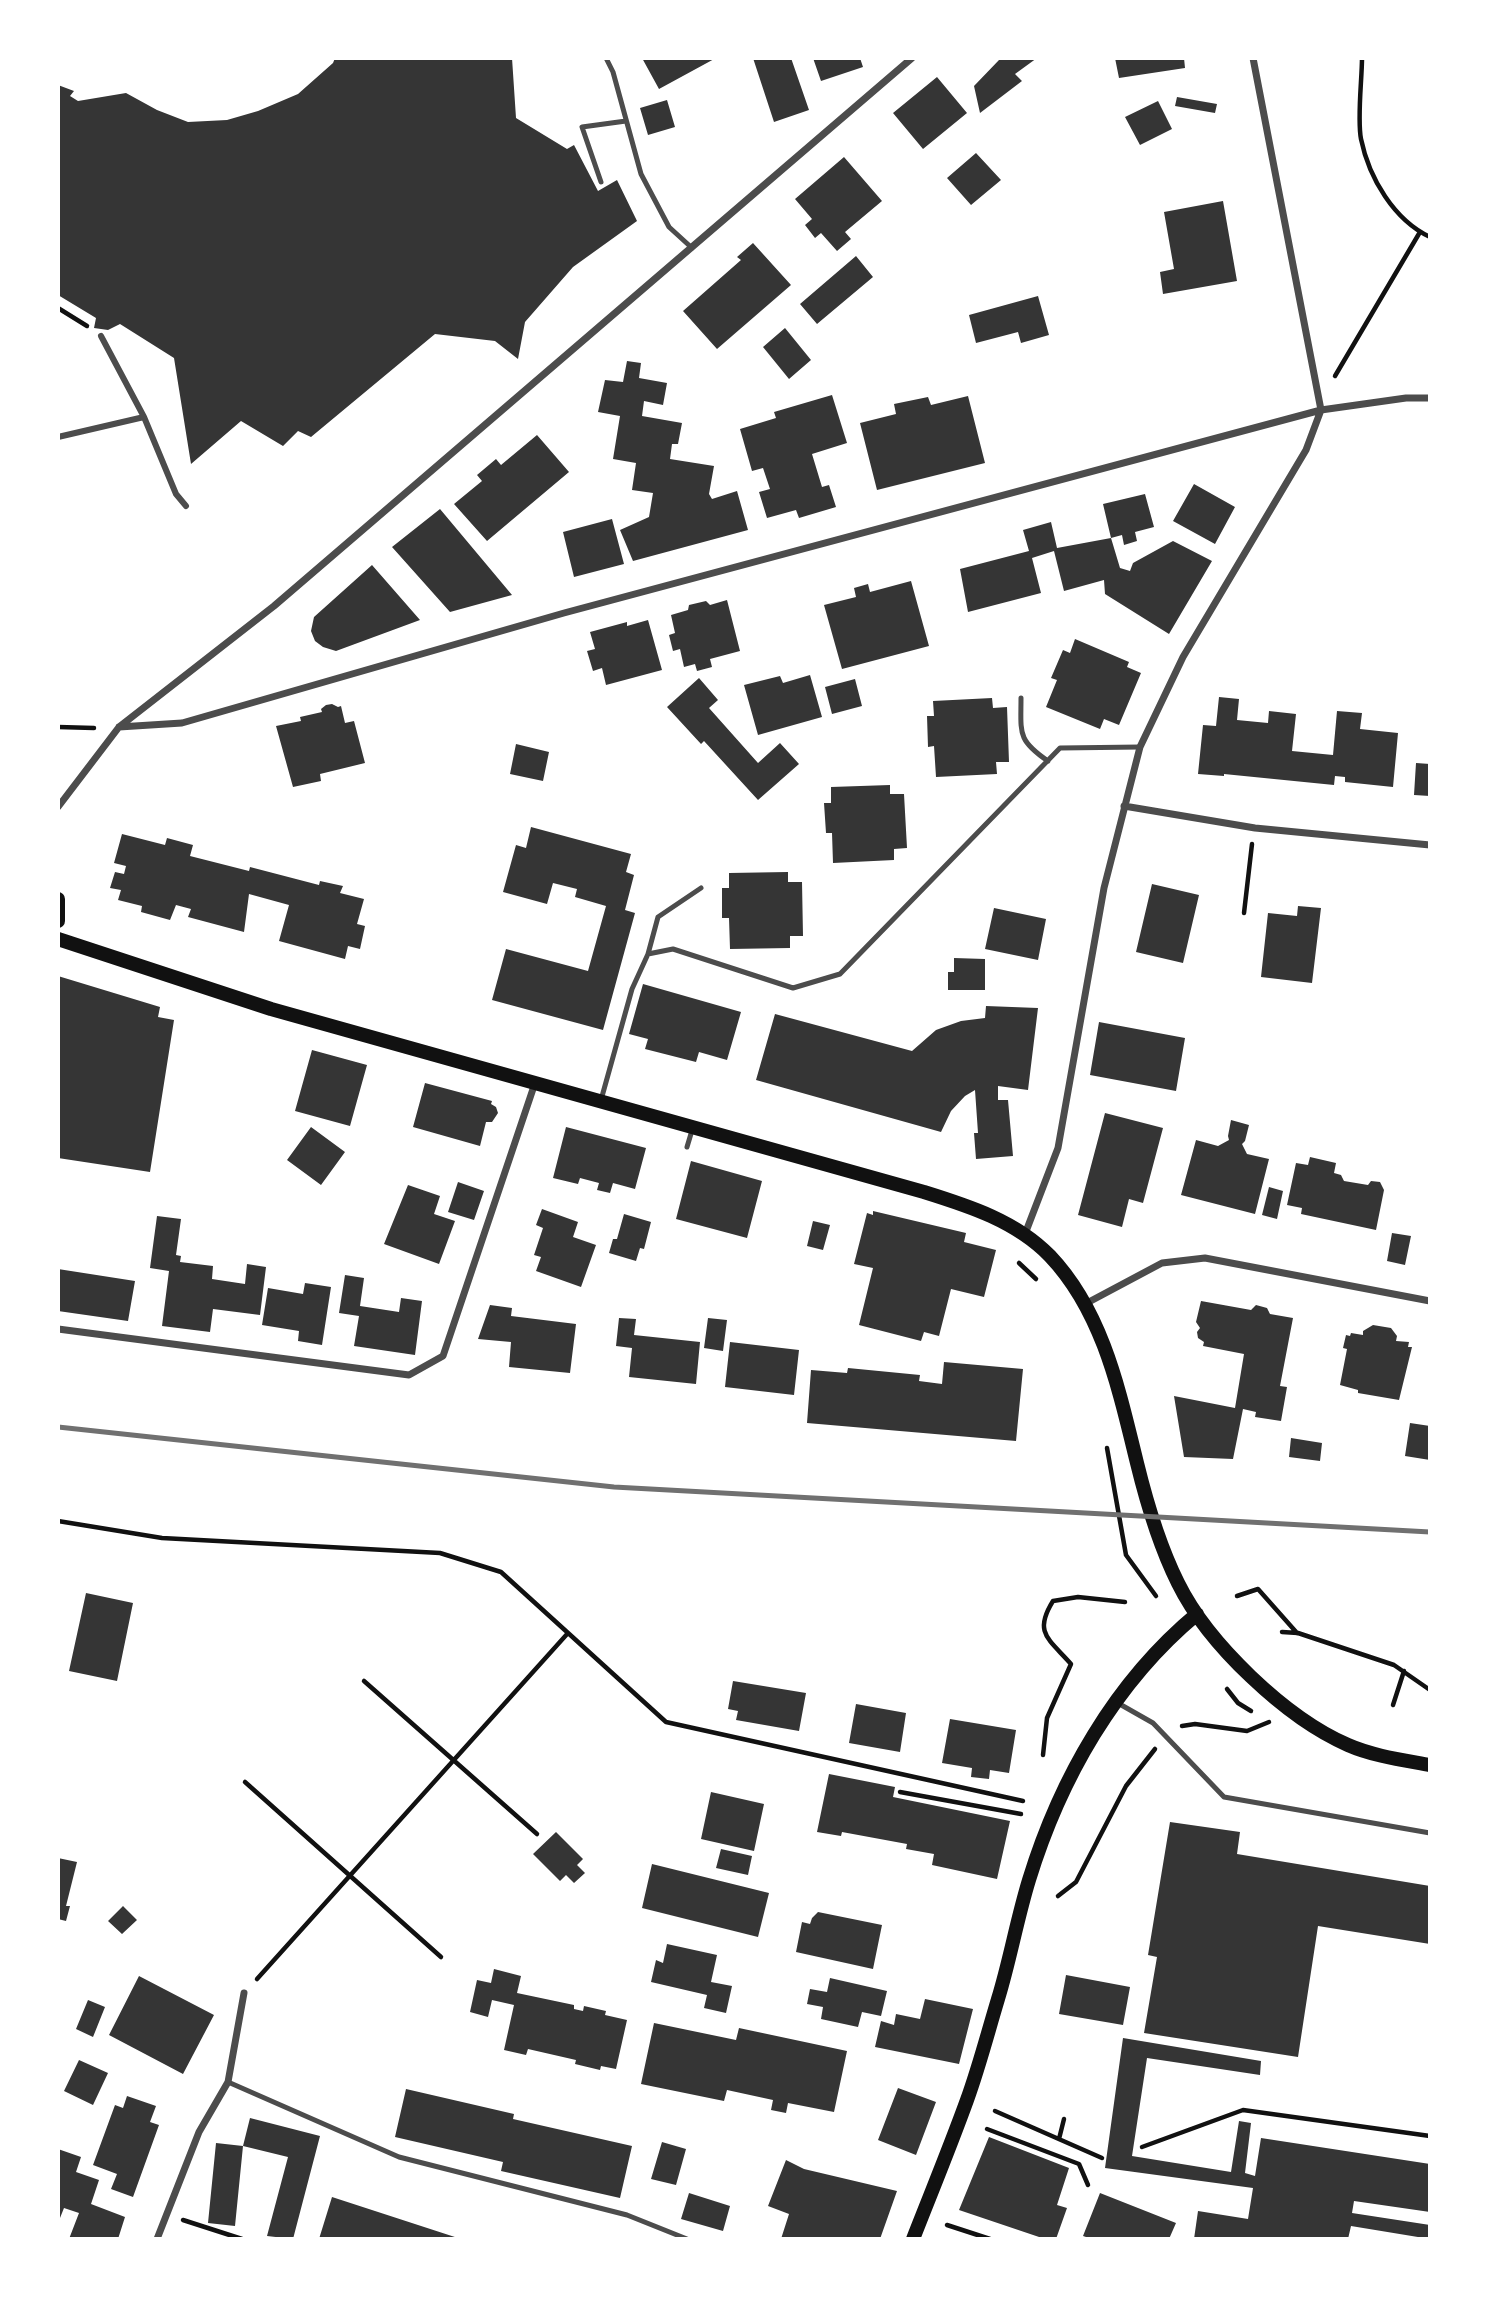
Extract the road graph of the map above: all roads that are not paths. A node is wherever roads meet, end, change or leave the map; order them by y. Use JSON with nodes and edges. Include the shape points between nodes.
{"nodes":[{"id":1,"x":606,"y":58,"type":"edge"},
{"id":2,"x":912,"y":58,"type":"edge"},
{"id":3,"x":1253,"y":58,"type":"edge"},
{"id":4,"x":626,"y":121,"type":"junction"},
{"id":5,"x":601,"y":182,"type":"dead end"},
{"id":6,"x":692,"y":248,"type":"junction"},
{"id":7,"x":101,"y":336,"type":"dead end"},
{"id":8,"x":1430,"y":398,"type":"edge"},
{"id":9,"x":1321,"y":410,"type":"junction"},
{"id":10,"x":144,"y":417,"type":"junction"},
{"id":11,"x":58,"y":437,"type":"edge"},
{"id":12,"x":186,"y":506,"type":"dead end"},
{"id":13,"x":1021,"y":698,"type":"dead end"},
{"id":14,"x":119,"y":727,"type":"junction"},
{"id":15,"x":1140,"y":747,"type":"junction"},
{"id":16,"x":1048,"y":761,"type":"junction"},
{"id":17,"x":1124,"y":806,"type":"junction"},
{"id":18,"x":58,"y":807,"type":"edge"},
{"id":19,"x":1430,"y":845,"type":"edge"},
{"id":20,"x":701,"y":888,"type":"dead end"},
{"id":21,"x":58,"y":899,"type":"edge"},
{"id":22,"x":58,"y":921,"type":"edge"},
{"id":23,"x":58,"y":939,"type":"edge"},
{"id":24,"x":648,"y":954,"type":"junction"},
{"id":25,"x":536,"y":1082,"type":"junction"},
{"id":26,"x":601,"y":1100,"type":"junction"},
{"id":27,"x":693,"y":1127,"type":"junction"},
{"id":28,"x":687,"y":1147,"type":"dead end"},
{"id":29,"x":1025,"y":1235,"type":"junction"},
{"id":30,"x":1430,"y":1301,"type":"edge"},
{"id":31,"x":1085,"y":1304,"type":"junction"},
{"id":32,"x":58,"y":1329,"type":"edge"},
{"id":33,"x":1197,"y":1614,"type":"junction"},
{"id":34,"x":1116,"y":1702,"type":"junction"},
{"id":35,"x":1430,"y":1765,"type":"edge"},
{"id":36,"x":1430,"y":1832,"type":"edge"},
{"id":37,"x":244,"y":1993,"type":"road end"},
{"id":38,"x":228,"y":2082,"type":"junction"},
{"id":39,"x":157,"y":2239,"type":"edge"},
{"id":40,"x":687,"y":2239,"type":"edge"},
{"id":41,"x":913,"y":2239,"type":"edge"}],
"edges":[{"from":1,"to":4,"type":"lane"},
{"from":2,"to":6,"type":"street"},
{"from":3,"to":9,"type":"street"},
{"from":4,"to":5,"type":"lane","via":[[582,127]]},
{"from":4,"to":6,"type":"lane","via":[[640,174],[669,227]]},
{"from":6,"to":14,"type":"street","via":[[274,606]]},
{"from":7,"to":10,"type":"street"},
{"from":8,"to":9,"type":"street"},
{"from":9,"to":14,"type":"street","via":[[564,613],[182,723]]},
{"from":9,"to":15,"type":"street","via":[[1306,450],[1183,657]]},
{"from":10,"to":11,"type":"street"},
{"from":10,"to":12,"type":"street","via":[[176,494]]},
{"from":13,"to":16,"type":"lane","via":[[1021,734],[1030,749]]},
{"from":14,"to":18,"type":"street"},
{"from":15,"to":16,"type":"lane","via":[[1060,748]]},
{"from":15,"to":17,"type":"street"},
{"from":16,"to":24,"type":"lane","via":[[840,974],[793,988],[673,949]]},
{"from":17,"to":19,"type":"street","via":[[1255,828]]},
{"from":17,"to":29,"type":"street","via":[[1104,888],[1058,1148]]},
{"from":20,"to":24,"type":"lane","via":[[658,917]]},
{"from":21,"to":22,"type":"main road"},
{"from":23,"to":25,"type":"main road","via":[[271,1009]]},
{"from":24,"to":26,"type":"lane","via":[[632,989]]},
{"from":25,"to":26,"type":"main road"},
{"from":25,"to":32,"type":"street","via":[[443,1356],[409,1376]]},
{"from":26,"to":27,"type":"main road"},
{"from":27,"to":28,"type":"lane"},
{"from":27,"to":29,"type":"main road","via":[[978,1209]]},
{"from":29,"to":31,"type":"main road","via":[[1066,1275]]},
{"from":30,"to":31,"type":"street","via":[[1205,1258],[1163,1263]]},
{"from":31,"to":33,"type":"main road","via":[[1110,1361],[1158,1535],[1178,1585]]},
{"from":33,"to":34,"type":"main road"},
{"from":33,"to":35,"type":"main road","via":[[1244,1670],[1310,1724],[1348,1746]]},
{"from":34,"to":36,"type":"lane","via":[[1153,1723],[1224,1797]]},
{"from":34,"to":41,"type":"main road","via":[[1067,1781],[1050,1820],[968,2099]]},
{"from":37,"to":38,"type":"street"},
{"from":38,"to":39,"type":"street","via":[[199,2132]]},
{"from":38,"to":40,"type":"lane","via":[[399,2157],[627,2215]]}]}
